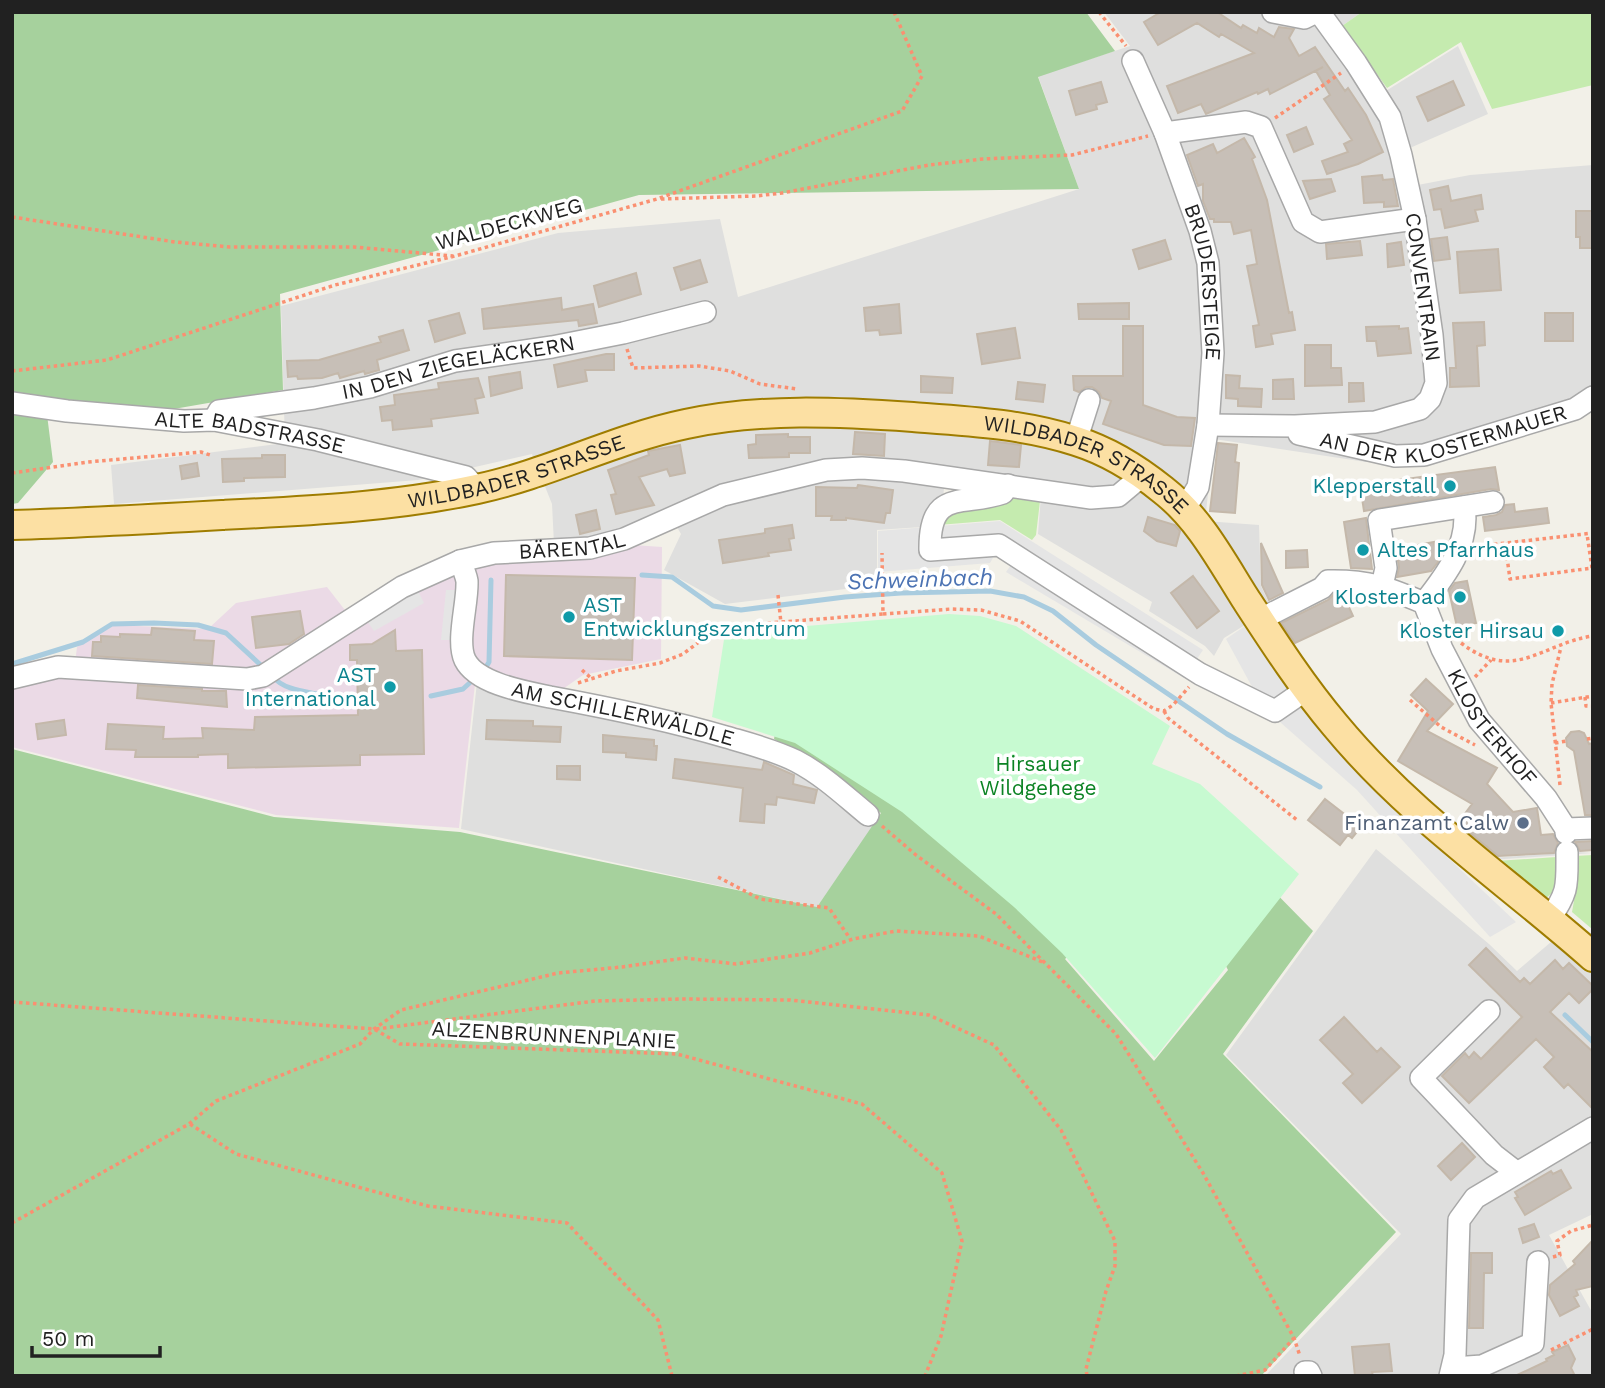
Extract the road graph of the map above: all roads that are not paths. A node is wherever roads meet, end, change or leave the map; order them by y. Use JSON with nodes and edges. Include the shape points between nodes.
{"nodes":[{"id":1,"x":1273,"y":12,"type":"edge"},
{"id":2,"x":1318,"y":12,"type":"edge"},
{"id":3,"x":1133,"y":61,"type":"road end"},
{"id":4,"x":1159,"y":134,"type":"junction"},
{"id":5,"x":1415,"y":219,"type":"junction"},
{"id":6,"x":705,"y":312,"type":"dead end"},
{"id":7,"x":1593,"y":397,"type":"edge"},
{"id":8,"x":1089,"y":400,"type":"dead end"},
{"id":9,"x":12,"y":403,"type":"edge"},
{"id":10,"x":214,"y":421,"type":"junction"},
{"id":11,"x":1208,"y":425,"type":"junction"},
{"id":12,"x":1295,"y":426,"type":"junction"},
{"id":13,"x":1076,"y":441,"type":"junction"},
{"id":14,"x":1143,"y":475,"type":"junction"},
{"id":15,"x":1007,"y":485,"type":"junction"},
{"id":16,"x":477,"y":489,"type":"junction"},
{"id":17,"x":1493,"y":502,"type":"dead end"},
{"id":18,"x":1464,"y":507,"type":"junction"},
{"id":19,"x":1184,"y":510,"type":"junction"},
{"id":20,"x":12,"y":525,"type":"edge"},
{"id":21,"x":460,"y":561,"type":"junction"},
{"id":22,"x":1382,"y":586,"type":"junction"},
{"id":23,"x":1424,"y":603,"type":"junction"},
{"id":24,"x":1259,"y":620,"type":"junction"},
{"id":25,"x":12,"y":678,"type":"edge"},
{"id":26,"x":1307,"y":689,"type":"junction"},
{"id":27,"x":869,"y":815,"type":"road end"},
{"id":28,"x":1593,"y":828,"type":"edge"},
{"id":29,"x":1566,"y":838,"type":"junction"},
{"id":30,"x":1549,"y":920,"type":"junction"},
{"id":31,"x":1593,"y":957,"type":"edge"},
{"id":32,"x":1489,"y":1011,"type":"dead end"},
{"id":33,"x":1593,"y":1128,"type":"edge"},
{"id":34,"x":1516,"y":1172,"type":"junction"},
{"id":35,"x":1538,"y":1262,"type":"dead end"},
{"id":36,"x":1452,"y":1372,"type":"edge"}],
"edges":[{"from":1,"to":2,"type":"street","name":"CONVENTRAIN","via":[[1304,18]]},
{"from":2,"to":5,"type":"street","name":"CONVENTRAIN","via":[[1390,117]]},
{"from":3,"to":4,"type":"street","name":"BRUDERSTEIGE"},
{"from":4,"to":5,"type":"street","via":[[1246,122],[1261,127],[1303,222],[1320,232]]},
{"from":4,"to":11,"type":"street","name":"BRUDERSTEIGE","via":[[1200,231],[1208,263],[1213,353]]},
{"from":5,"to":12,"type":"street","name":"CONVENTRAIN","via":[[1436,383],[1430,399],[1420,409],[1375,422]]},
{"from":6,"to":10,"type":"street","name":"IN DEN ZIEGELÄCKERN","via":[[552,347],[455,361],[336,394],[219,411]]},
{"from":7,"to":12,"type":"street","name":"AN DER KLOSTERMAUER","via":[[1575,409],[1424,456],[1395,456],[1359,448],[1297,433]]},
{"from":8,"to":13,"type":"street"},
{"from":9,"to":10,"type":"street","name":"ALTE BADSTRASSE"},
{"from":10,"to":16,"type":"street","name":"ALTE BADSTRASSE","via":[[318,440],[466,477]]},
{"from":11,"to":12,"type":"street","name":"CONVENTRAIN"},
{"from":11,"to":19,"type":"street","name":"BRUDERSTEIGE","via":[[1198,487]]},
{"from":13,"to":14,"type":"main road","name":"WILDBADER STRASSE"},
{"from":13,"to":16,"type":"main road","name":"WILDBADER STRASSE","via":[[972,421],[790,412],[737,415],[684,424]]},
{"from":14,"to":15,"type":"street","name":"BÄRENTAL","via":[[1118,496],[1091,498]]},
{"from":14,"to":19,"type":"main road","name":"WILDBADER STRASSE"},
{"from":15,"to":21,"type":"street","name":"BÄRENTAL","via":[[904,471],[826,470],[723,495],[624,539],[590,548],[494,553]]},
{"from":15,"to":26,"type":"street","via":[[1003,493],[994,496],[947,504],[930,528],[930,550],[999,545],[1200,674],[1275,711]]},
{"from":16,"to":20,"type":"main road","name":"WILDBADER STRASSE","via":[[291,512]]},
{"from":17,"to":18,"type":"street"},
{"from":18,"to":22,"type":"street","via":[[1378,520],[1386,568]]},
{"from":18,"to":23,"type":"street","via":[[1460,548]]},
{"from":19,"to":24,"type":"main road","name":"WILDBADER STRASSE"},
{"from":21,"to":25,"type":"street","name":"BÄRENTAL","via":[[402,587],[269,673],[247,679],[58,667]]},
{"from":21,"to":27,"type":"street","name":"AM SCHILLERWÄLDLE","via":[[467,580],[464,660],[480,675],[762,748],[817,773]]},
{"from":22,"to":23,"type":"street"},
{"from":22,"to":24,"type":"street","via":[[1328,581]]},
{"from":23,"to":29,"type":"street","name":"KLOSTERHOF","via":[[1479,720],[1546,797]]},
{"from":24,"to":26,"type":"main road","name":"WILDBADER STRASSE"},
{"from":26,"to":30,"type":"main road","name":"WILDBADER STRASSE","via":[[1358,752],[1413,807]]},
{"from":28,"to":29,"type":"street"},
{"from":29,"to":30,"type":"street","via":[[1567,888]]},
{"from":30,"to":31,"type":"main road","name":"WILDBADER STRASSE"},
{"from":32,"to":34,"type":"street","via":[[1421,1078]]},
{"from":33,"to":34,"type":"street"},
{"from":34,"to":36,"type":"street","via":[[1475,1198],[1459,1220]]},
{"from":35,"to":36,"type":"street","via":[[1533,1343],[1482,1366]]}]}
